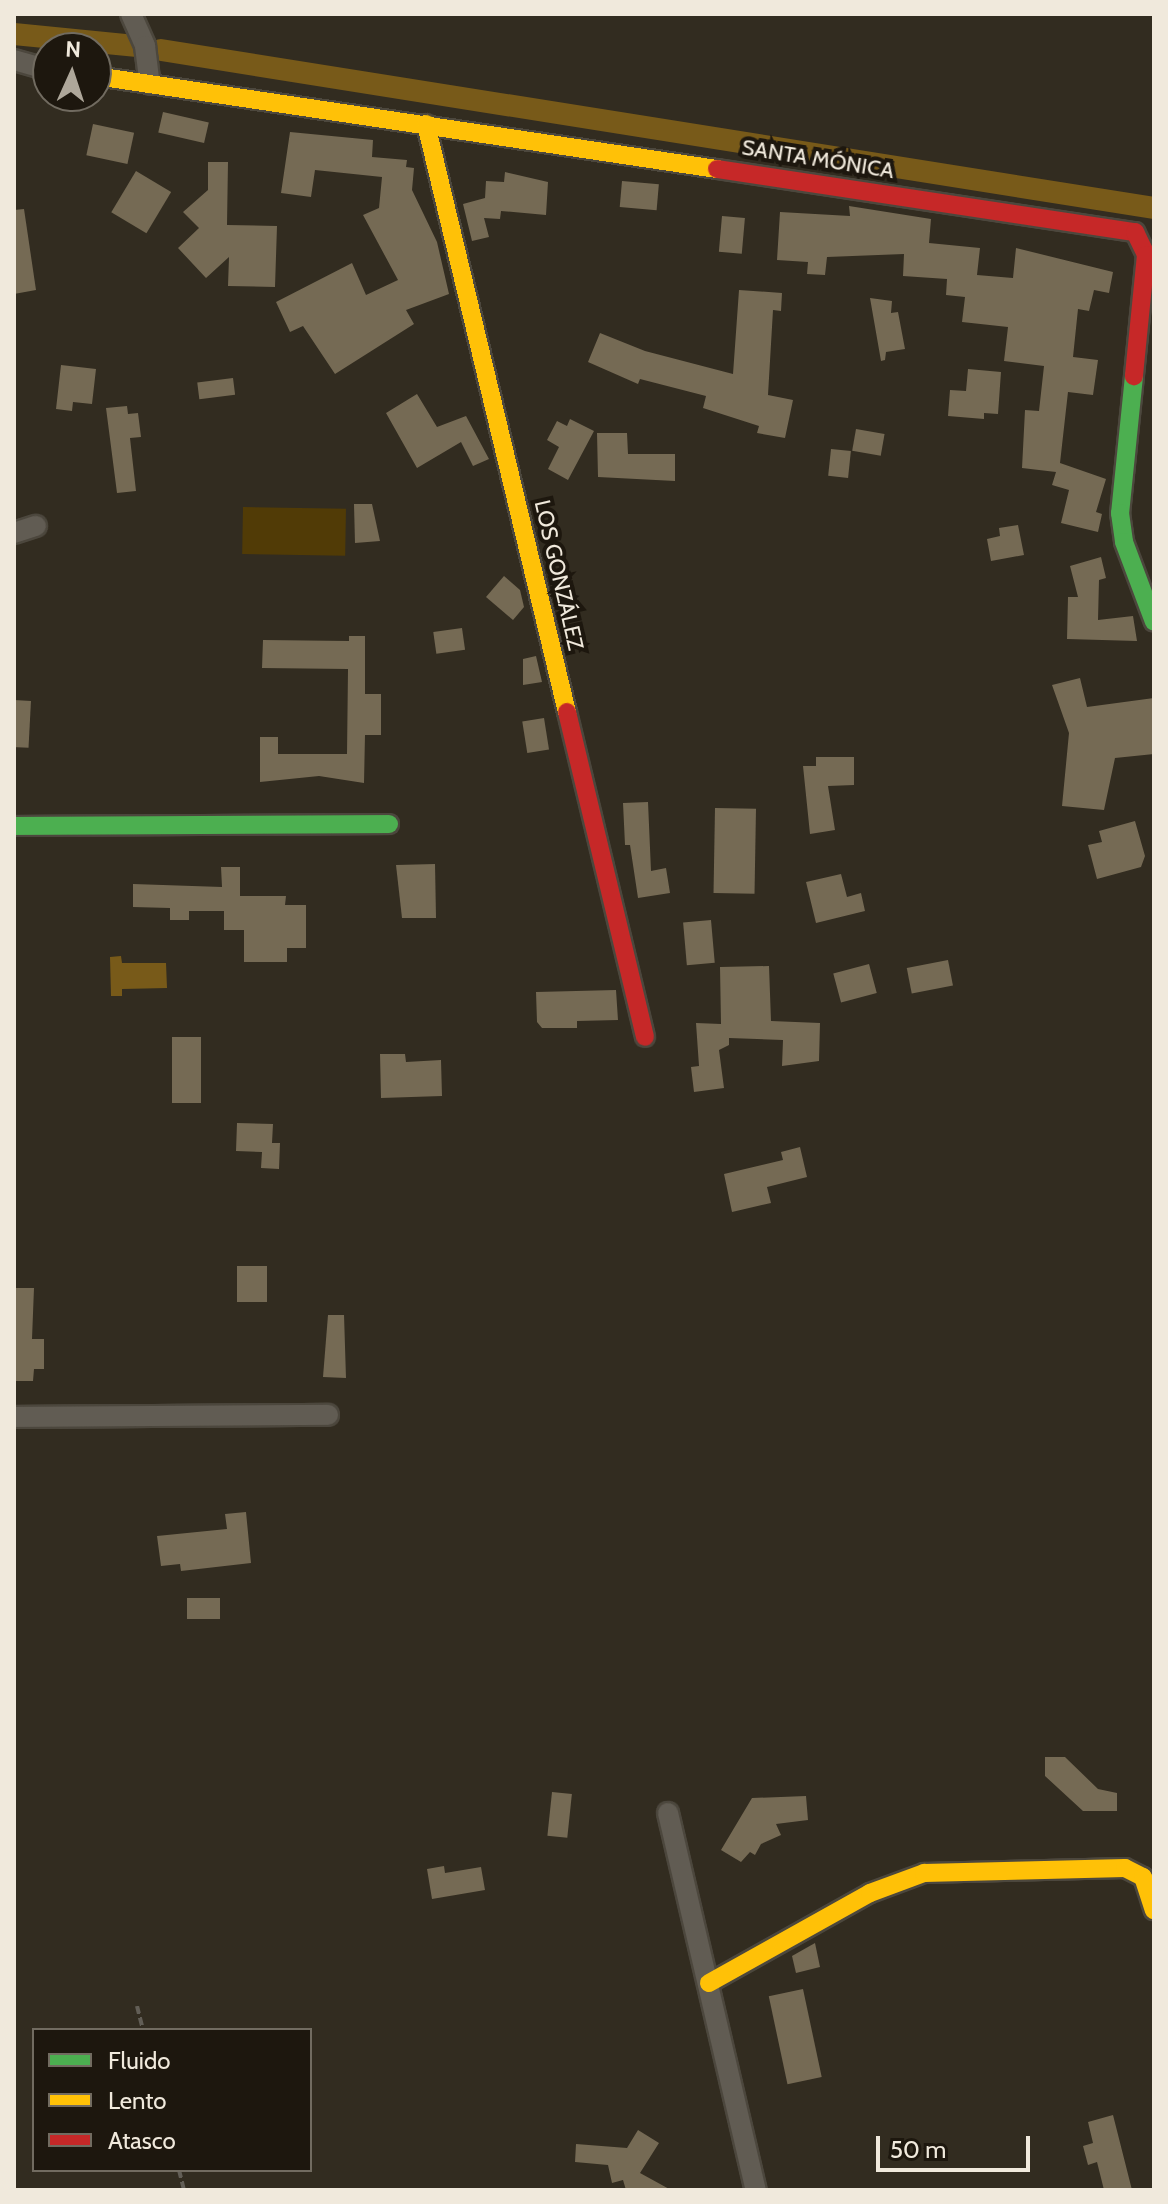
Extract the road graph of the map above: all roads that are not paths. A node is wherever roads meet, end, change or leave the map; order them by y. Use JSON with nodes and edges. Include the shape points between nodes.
{"nodes":[{"id":1,"x":131,"y":14,"type":"edge"},
{"id":2,"x":112,"y":78,"type":"edge"},
{"id":3,"x":150,"y":84,"type":"junction"},
{"id":4,"x":426,"y":124,"type":"junction"},
{"id":5,"x":36,"y":526,"type":"dead end"},
{"id":6,"x":14,"y":533,"type":"edge"},
{"id":7,"x":1154,"y":622,"type":"edge"},
{"id":8,"x":389,"y":824,"type":"dead end"},
{"id":9,"x":14,"y":826,"type":"edge"},
{"id":10,"x":645,"y":1037,"type":"dead end"},
{"id":11,"x":328,"y":1415,"type":"dead end"},
{"id":12,"x":14,"y":1417,"type":"edge"},
{"id":13,"x":668,"y":1813,"type":"dead end"},
{"id":14,"x":1154,"y":1910,"type":"edge"},
{"id":15,"x":709,"y":1983,"type":"junction"},
{"id":16,"x":756,"y":2190,"type":"edge"}],
"edges":[{"from":1,"to":3,"type":"street","via":[[145,46]]},
{"from":2,"to":3,"type":"street","name":"SANTA MÓNICA"},
{"from":3,"to":4,"type":"street","name":"SANTA MÓNICA"},
{"from":4,"to":7,"type":"street","name":"SANTA MÓNICA","via":[[1135,232],[1146,255],[1120,513],[1124,542]]},
{"from":4,"to":10,"type":"street","name":"LOS GONZÁLEZ"},
{"from":5,"to":6,"type":"street"},
{"from":8,"to":9,"type":"street"},
{"from":11,"to":12,"type":"street"},
{"from":13,"to":15,"type":"street"},
{"from":14,"to":15,"type":"street","via":[[1143,1877],[1125,1868],[924,1873],[870,1893]]},
{"from":15,"to":16,"type":"street"}]}
